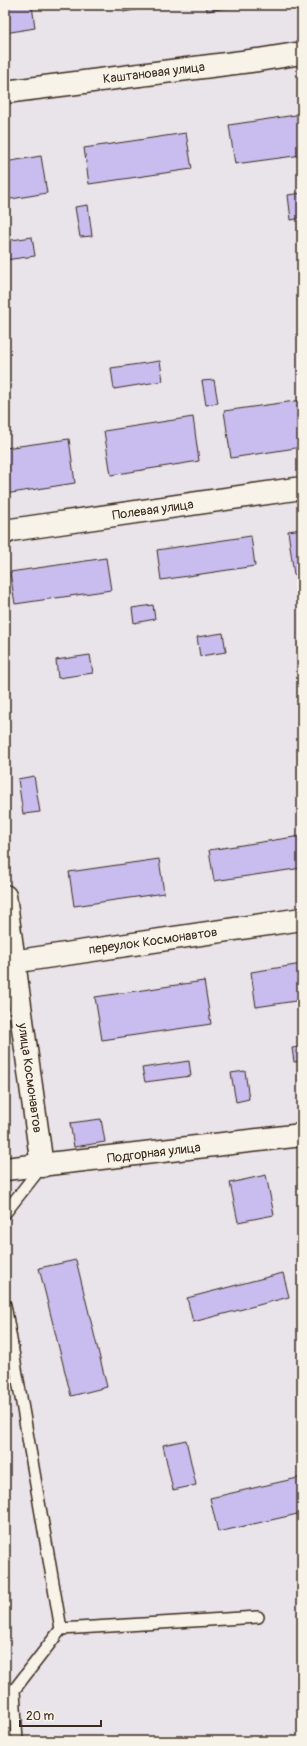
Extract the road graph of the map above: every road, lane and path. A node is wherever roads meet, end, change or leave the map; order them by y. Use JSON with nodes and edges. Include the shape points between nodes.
{"nodes":[{"id":1,"x":302,"y":53,"type":"edge"},
{"id":2,"x":5,"y":92,"type":"edge"},
{"id":3,"x":302,"y":488,"type":"edge"},
{"id":4,"x":5,"y":533,"type":"edge"},
{"id":5,"x":5,"y":896,"type":"edge"},
{"id":6,"x":302,"y":919,"type":"edge"},
{"id":7,"x":10,"y":962,"type":"edge"},
{"id":8,"x":302,"y":1135,"type":"edge"},
{"id":9,"x":42,"y":1166,"type":"junction"},
{"id":10,"x":5,"y":1169,"type":"edge"},
{"id":11,"x":5,"y":1213,"type":"edge"},
{"id":12,"x":5,"y":1305,"type":"edge"},
{"id":13,"x":258,"y":1618,"type":"dead end"},
{"id":14,"x":61,"y":1629,"type":"junction"},
{"id":15,"x":17,"y":1741,"type":"edge"}],
"edges":[{"from":1,"to":2,"type":"street","name":"Каштановая улица"},
{"from":3,"to":4,"type":"street","name":"Полевая улица","via":[[11,530]]},
{"from":5,"to":7,"type":"street","name":"улица Космонавтов"},
{"from":6,"to":7,"type":"street","name":"переулок Космонавтов"},
{"from":7,"to":9,"type":"street","name":"улица Космонавтов"},
{"from":8,"to":9,"type":"street","name":"Подгорная улица"},
{"from":9,"to":10,"type":"street","name":"Подгорная улица"},
{"from":9,"to":11,"type":"lane"},
{"from":12,"to":14,"type":"lane"},
{"from":13,"to":14,"type":"lane"},
{"from":14,"to":15,"type":"lane","via":[[14,1690]]}]}
